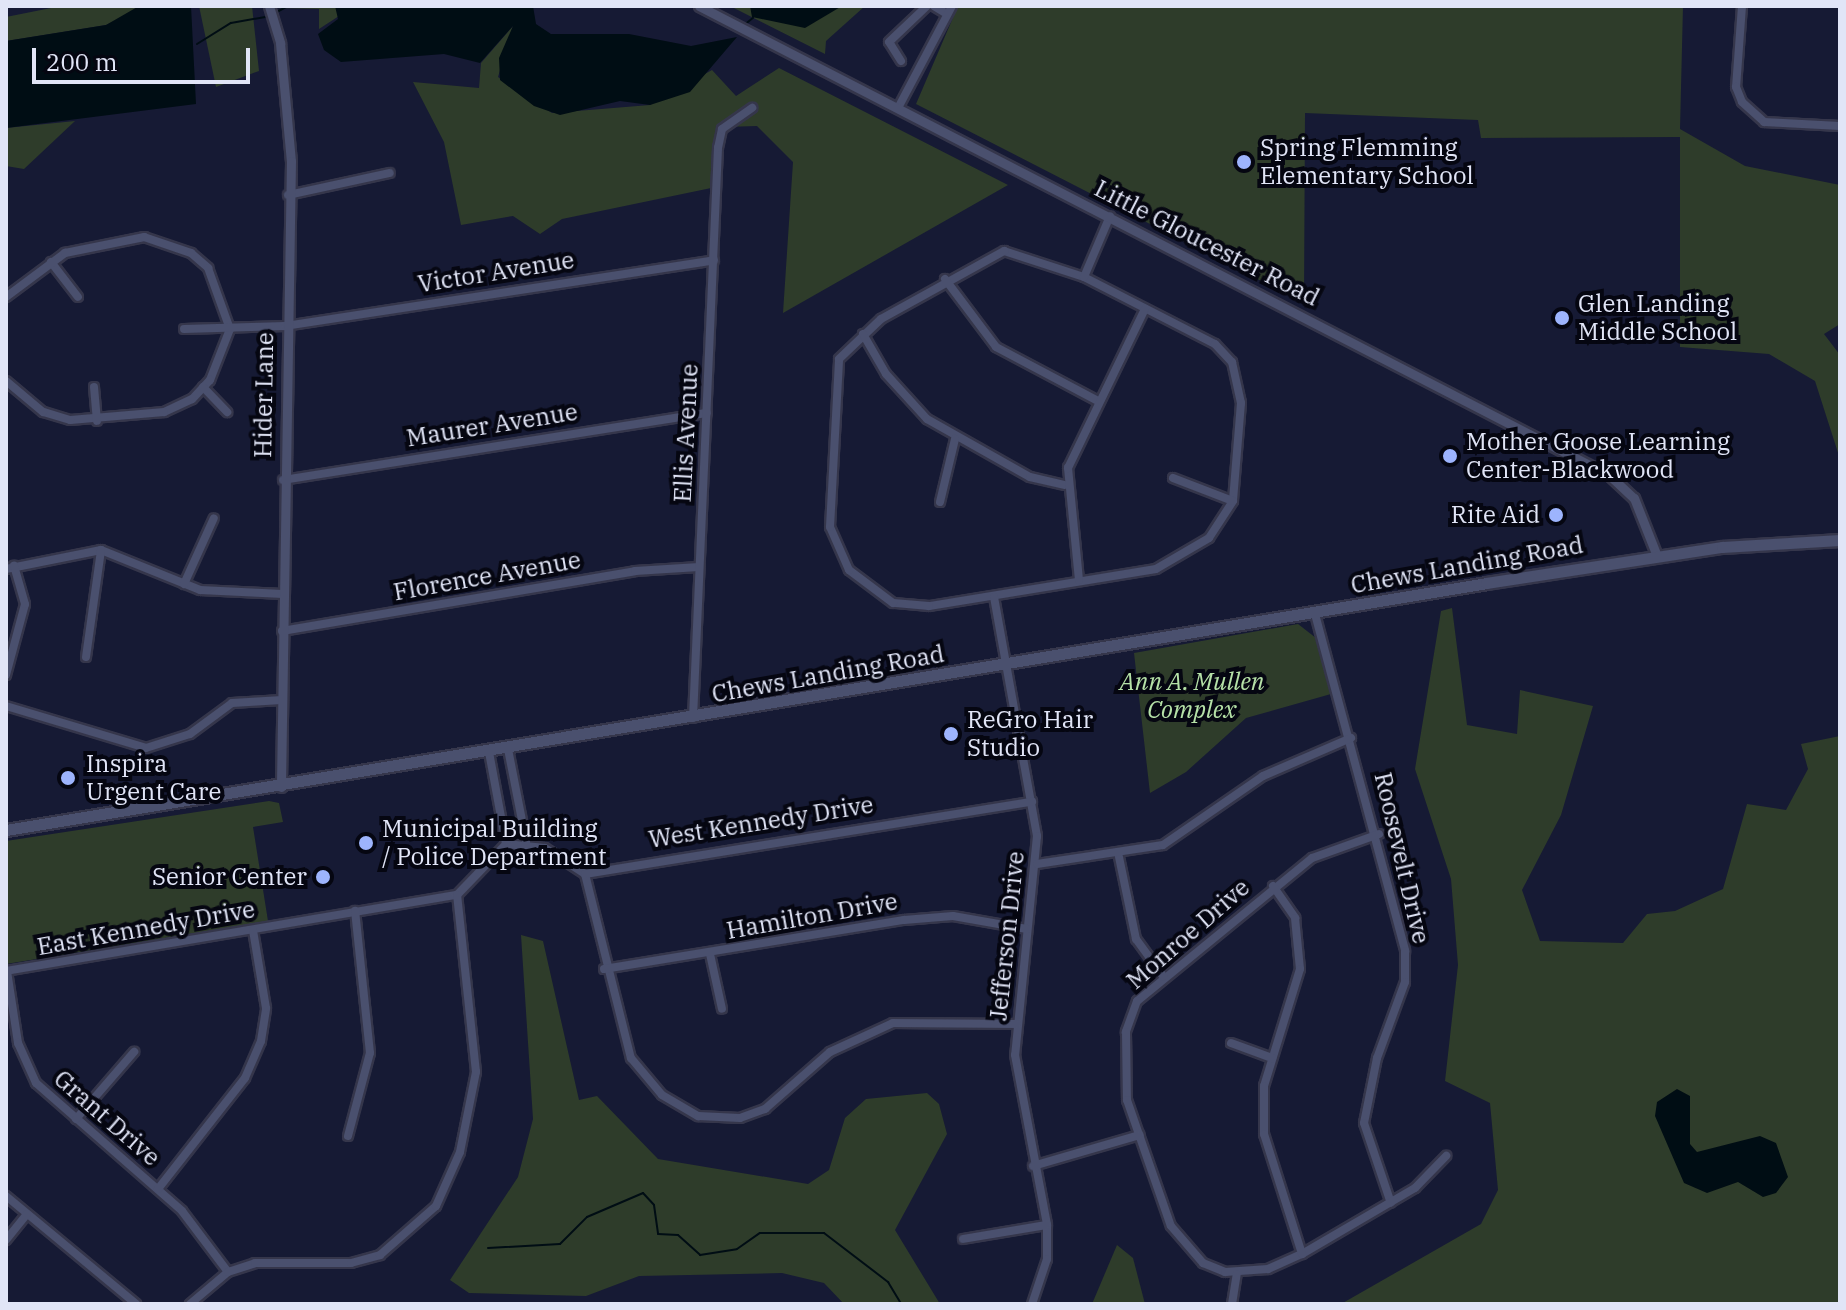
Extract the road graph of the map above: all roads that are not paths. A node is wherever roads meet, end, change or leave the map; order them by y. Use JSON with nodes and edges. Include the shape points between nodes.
{"nodes":[{"id":1,"x":269,"y":6,"type":"edge"},
{"id":2,"x":699,"y":6,"type":"edge"},
{"id":3,"x":927,"y":6,"type":"edge"},
{"id":4,"x":934,"y":6,"type":"edge"},
{"id":5,"x":1742,"y":6,"type":"edge"},
{"id":6,"x":950,"y":10,"type":"edge"},
{"id":7,"x":901,"y":61,"type":"dead end"},
{"id":8,"x":752,"y":108,"type":"dead end"},
{"id":9,"x":898,"y":108,"type":"junction"},
{"id":10,"x":1840,"y":126,"type":"edge"},
{"id":11,"x":390,"y":173,"type":"dead end"},
{"id":12,"x":288,"y":195,"type":"junction"},
{"id":13,"x":1110,"y":216,"type":"junction"},
{"id":14,"x":714,"y":260,"type":"junction"},
{"id":15,"x":51,"y":262,"type":"junction"},
{"id":16,"x":1084,"y":277,"type":"junction"},
{"id":17,"x":945,"y":279,"type":"junction"},
{"id":18,"x":6,"y":297,"type":"edge"},
{"id":19,"x":78,"y":297,"type":"dead end"},
{"id":20,"x":1145,"y":309,"type":"junction"},
{"id":21,"x":285,"y":326,"type":"junction"},
{"id":22,"x":184,"y":329,"type":"dead end"},
{"id":23,"x":230,"y":329,"type":"junction"},
{"id":24,"x":863,"y":334,"type":"junction"},
{"id":25,"x":6,"y":381,"type":"edge"},
{"id":26,"x":94,"y":387,"type":"dead end"},
{"id":27,"x":203,"y":387,"type":"junction"},
{"id":28,"x":1096,"y":400,"type":"junction"},
{"id":29,"x":227,"y":412,"type":"dead end"},
{"id":30,"x":707,"y":413,"type":"junction"},
{"id":31,"x":97,"y":421,"type":"junction"},
{"id":32,"x":955,"y":439,"type":"junction"},
{"id":33,"x":1173,"y":478,"type":"dead end"},
{"id":34,"x":283,"y":480,"type":"junction"},
{"id":35,"x":1064,"y":485,"type":"junction"},
{"id":36,"x":1233,"y":501,"type":"junction"},
{"id":37,"x":940,"y":502,"type":"dead end"},
{"id":38,"x":214,"y":518,"type":"dead end"},
{"id":39,"x":1840,"y":540,"type":"edge"},
{"id":40,"x":101,"y":550,"type":"junction"},
{"id":41,"x":1657,"y":556,"type":"junction"},
{"id":42,"x":699,"y":567,"type":"junction"},
{"id":43,"x":10,"y":568,"type":"edge"},
{"id":44,"x":1079,"y":580,"type":"junction"},
{"id":45,"x":184,"y":584,"type":"junction"},
{"id":46,"x":283,"y":594,"type":"junction"},
{"id":47,"x":994,"y":597,"type":"junction"},
{"id":48,"x":1315,"y":614,"type":"junction"},
{"id":49,"x":282,"y":631,"type":"junction"},
{"id":50,"x":86,"y":657,"type":"dead end"},
{"id":51,"x":1010,"y":666,"type":"junction"},
{"id":52,"x":6,"y":675,"type":"edge"},
{"id":53,"x":282,"y":700,"type":"junction"},
{"id":54,"x":6,"y":706,"type":"edge"},
{"id":55,"x":693,"y":719,"type":"junction"},
{"id":56,"x":1351,"y":738,"type":"junction"},
{"id":57,"x":508,"y":749,"type":"junction"},
{"id":58,"x":489,"y":752,"type":"junction"},
{"id":59,"x":281,"y":787,"type":"junction"},
{"id":60,"x":1032,"y":802,"type":"junction"},
{"id":61,"x":6,"y":830,"type":"edge"},
{"id":62,"x":1379,"y":834,"type":"junction"},
{"id":63,"x":526,"y":841,"type":"junction"},
{"id":64,"x":506,"y":844,"type":"junction"},
{"id":65,"x":1119,"y":857,"type":"junction"},
{"id":66,"x":1037,"y":864,"type":"junction"},
{"id":67,"x":585,"y":874,"type":"junction"},
{"id":68,"x":1273,"y":886,"type":"junction"},
{"id":69,"x":457,"y":895,"type":"junction"},
{"id":70,"x":355,"y":911,"type":"junction"},
{"id":71,"x":1027,"y":929,"type":"junction"},
{"id":72,"x":253,"y":930,"type":"junction"},
{"id":73,"x":710,"y":954,"type":"junction"},
{"id":74,"x":604,"y":969,"type":"junction"},
{"id":75,"x":6,"y":971,"type":"edge"},
{"id":76,"x":1163,"y":976,"type":"junction"},
{"id":77,"x":722,"y":1009,"type":"dead end"},
{"id":78,"x":1017,"y":1024,"type":"junction"},
{"id":79,"x":1231,"y":1043,"type":"dead end"},
{"id":80,"x":134,"y":1052,"type":"dead end"},
{"id":81,"x":1272,"y":1058,"type":"junction"},
{"id":82,"x":76,"y":1119,"type":"junction"},
{"id":83,"x":1140,"y":1135,"type":"junction"},
{"id":84,"x":348,"y":1136,"type":"dead end"},
{"id":85,"x":1446,"y":1156,"type":"dead end"},
{"id":86,"x":1033,"y":1166,"type":"junction"},
{"id":87,"x":158,"y":1189,"type":"junction"},
{"id":88,"x":6,"y":1196,"type":"edge"},
{"id":89,"x":1391,"y":1203,"type":"junction"},
{"id":90,"x":27,"y":1214,"type":"junction"},
{"id":91,"x":1047,"y":1225,"type":"junction"},
{"id":92,"x":963,"y":1239,"type":"dead end"},
{"id":93,"x":6,"y":1240,"type":"edge"},
{"id":94,"x":1302,"y":1254,"type":"junction"},
{"id":95,"x":228,"y":1272,"type":"junction"},
{"id":96,"x":1237,"y":1274,"type":"junction"},
{"id":97,"x":136,"y":1304,"type":"edge"},
{"id":98,"x":190,"y":1304,"type":"edge"},
{"id":99,"x":1032,"y":1304,"type":"edge"},
{"id":100,"x":1232,"y":1304,"type":"edge"}],
"edges":[{"from":1,"to":12,"type":"street","name":"Hider Lane","via":[[286,86]]},
{"from":2,"to":9,"type":"street","name":"Little Gloucester Road"},
{"from":3,"to":7,"type":"street","via":[[889,42]]},
{"from":4,"to":6,"type":"street"},
{"from":5,"to":10,"type":"street","via":[[1736,87],[1742,102],[1764,122]]},
{"from":6,"to":9,"type":"street"},
{"from":8,"to":14,"type":"street","name":"Ellis Avenue","via":[[722,129]]},
{"from":9,"to":13,"type":"street","name":"Little Gloucester Road"},
{"from":11,"to":12,"type":"street"},
{"from":12,"to":21,"type":"street","name":"Hider Lane"},
{"from":13,"to":16,"type":"street"},
{"from":13,"to":41,"type":"street","name":"Little Gloucester Road","via":[[1609,475],[1634,498]]},
{"from":14,"to":21,"type":"street","name":"Victor Avenue"},
{"from":14,"to":30,"type":"street","name":"Ellis Avenue"},
{"from":15,"to":18,"type":"street"},
{"from":15,"to":19,"type":"street"},
{"from":15,"to":23,"type":"street","via":[[118,236],[173,244],[217,280]]},
{"from":16,"to":17,"type":"street","via":[[1004,251]]},
{"from":16,"to":20,"type":"street"},
{"from":17,"to":24,"type":"street"},
{"from":17,"to":28,"type":"street","via":[[996,347]]},
{"from":20,"to":28,"type":"street"},
{"from":20,"to":36,"type":"street","via":[[1215,344],[1240,382]]},
{"from":21,"to":23,"type":"street","name":"Victor Avenue"},
{"from":21,"to":34,"type":"street","name":"Hider Lane"},
{"from":22,"to":23,"type":"street","name":"Victor Avenue"},
{"from":23,"to":27,"type":"street","via":[[224,359]]},
{"from":24,"to":32,"type":"street","via":[[905,400]]},
{"from":24,"to":47,"type":"street","via":[[839,359],[834,378],[829,506],[836,547],[871,592],[929,606]]},
{"from":25,"to":31,"type":"street","via":[[43,412]]},
{"from":26,"to":31,"type":"street"},
{"from":27,"to":29,"type":"street"},
{"from":27,"to":31,"type":"street","via":[[164,412]]},
{"from":28,"to":35,"type":"street"},
{"from":30,"to":34,"type":"street","name":"Maurer Avenue"},
{"from":30,"to":42,"type":"street","name":"Ellis Avenue"},
{"from":32,"to":35,"type":"street","via":[[1030,477]]},
{"from":32,"to":37,"type":"street"},
{"from":33,"to":36,"type":"street"},
{"from":34,"to":46,"type":"street","name":"Hider Lane"},
{"from":35,"to":44,"type":"street"},
{"from":36,"to":44,"type":"street","via":[[1222,524],[1185,557]]},
{"from":38,"to":45,"type":"street"},
{"from":39,"to":41,"type":"main road","name":"Chews Landing Road"},
{"from":40,"to":43,"type":"street"},
{"from":40,"to":45,"type":"street"},
{"from":40,"to":50,"type":"street"},
{"from":41,"to":48,"type":"main road","name":"Chews Landing Road"},
{"from":42,"to":49,"type":"street","name":"Florence Avenue","via":[[635,571]]},
{"from":42,"to":55,"type":"street","name":"Ellis Avenue"},
{"from":43,"to":52,"type":"street","via":[[25,604]]},
{"from":44,"to":47,"type":"street"},
{"from":45,"to":46,"type":"street"},
{"from":46,"to":49,"type":"street","name":"Hider Lane"},
{"from":47,"to":51,"type":"street","name":"Jefferson Drive"},
{"from":48,"to":51,"type":"main road","name":"Chews Landing Road"},
{"from":48,"to":56,"type":"street","name":"Roosevelt Drive"},
{"from":49,"to":53,"type":"street","name":"Hider Lane"},
{"from":51,"to":55,"type":"main road","name":"Chews Landing Road"},
{"from":51,"to":60,"type":"street","name":"Jefferson Drive"},
{"from":53,"to":54,"type":"street","via":[[232,703],[190,734],[146,748]]},
{"from":53,"to":59,"type":"street","name":"Hider Lane"},
{"from":55,"to":57,"type":"main road","name":"Chews Landing Road"},
{"from":56,"to":62,"type":"street","name":"Roosevelt Drive"},
{"from":56,"to":65,"type":"street","via":[[1263,776],[1183,837]]},
{"from":57,"to":58,"type":"main road","name":"Chews Landing Road"},
{"from":57,"to":63,"type":"street"},
{"from":58,"to":59,"type":"main road","name":"Chews Landing Road"},
{"from":58,"to":64,"type":"street"},
{"from":59,"to":61,"type":"main road","name":"Chews Landing Road"},
{"from":60,"to":66,"type":"street","name":"Jefferson Drive"},
{"from":60,"to":67,"type":"street","name":"West Kennedy Drive"},
{"from":62,"to":68,"type":"street","name":"Monroe Drive","via":[[1312,858]]},
{"from":62,"to":89,"type":"street","name":"Roosevelt Drive","via":[[1405,951],[1405,982],[1377,1058],[1364,1123]]},
{"from":63,"to":64,"type":"street"},
{"from":63,"to":67,"type":"street"},
{"from":64,"to":69,"type":"street"},
{"from":65,"to":66,"type":"street"},
{"from":65,"to":76,"type":"street","via":[[1136,939]]},
{"from":66,"to":71,"type":"street","name":"Jefferson Drive"},
{"from":67,"to":74,"type":"street"},
{"from":68,"to":76,"type":"street","name":"Monroe Drive"},
{"from":68,"to":81,"type":"street","via":[[1295,918],[1300,969]]},
{"from":69,"to":70,"type":"street","name":"East Kennedy Drive"},
{"from":69,"to":95,"type":"street","via":[[476,1072],[460,1152],[436,1206],[380,1255],[351,1263],[255,1263]]},
{"from":70,"to":72,"type":"street","name":"East Kennedy Drive"},
{"from":70,"to":84,"type":"street","via":[[370,1053]]},
{"from":71,"to":73,"type":"street","name":"Hamilton Drive","via":[[953,916]]},
{"from":71,"to":78,"type":"street","name":"Jefferson Drive"},
{"from":72,"to":75,"type":"street","name":"East Kennedy Drive"},
{"from":72,"to":87,"type":"street","via":[[266,1008],[261,1041],[245,1078]]},
{"from":73,"to":74,"type":"street","name":"Hamilton Drive"},
{"from":73,"to":77,"type":"street"},
{"from":74,"to":78,"type":"street","via":[[621,1037],[645,1078],[678,1106],[719,1120],[765,1109],[860,1033],[931,1020]]},
{"from":75,"to":82,"type":"street","name":"Grant Drive","via":[[27,1064],[49,1098]]},
{"from":76,"to":83,"type":"street","name":"Monroe Drive","via":[[1137,1001],[1126,1032],[1124,1077]]},
{"from":78,"to":86,"type":"street","name":"Jefferson Drive"},
{"from":79,"to":81,"type":"street"},
{"from":80,"to":82,"type":"street"},
{"from":81,"to":94,"type":"street","via":[[1264,1134]]},
{"from":82,"to":87,"type":"street","name":"Grant Drive"},
{"from":83,"to":86,"type":"street"},
{"from":83,"to":96,"type":"street","name":"Monroe Drive","via":[[1180,1242],[1203,1263]]},
{"from":85,"to":89,"type":"street"},
{"from":86,"to":91,"type":"street","name":"Jefferson Drive"},
{"from":87,"to":95,"type":"street","name":"Grant Drive"},
{"from":88,"to":90,"type":"street"},
{"from":89,"to":94,"type":"street"},
{"from":90,"to":93,"type":"street"},
{"from":90,"to":97,"type":"street"},
{"from":91,"to":92,"type":"street"},
{"from":91,"to":99,"type":"street","name":"Jefferson Drive","via":[[1047,1259]]},
{"from":94,"to":96,"type":"street"},
{"from":95,"to":98,"type":"street"},
{"from":96,"to":100,"type":"street"}]}
